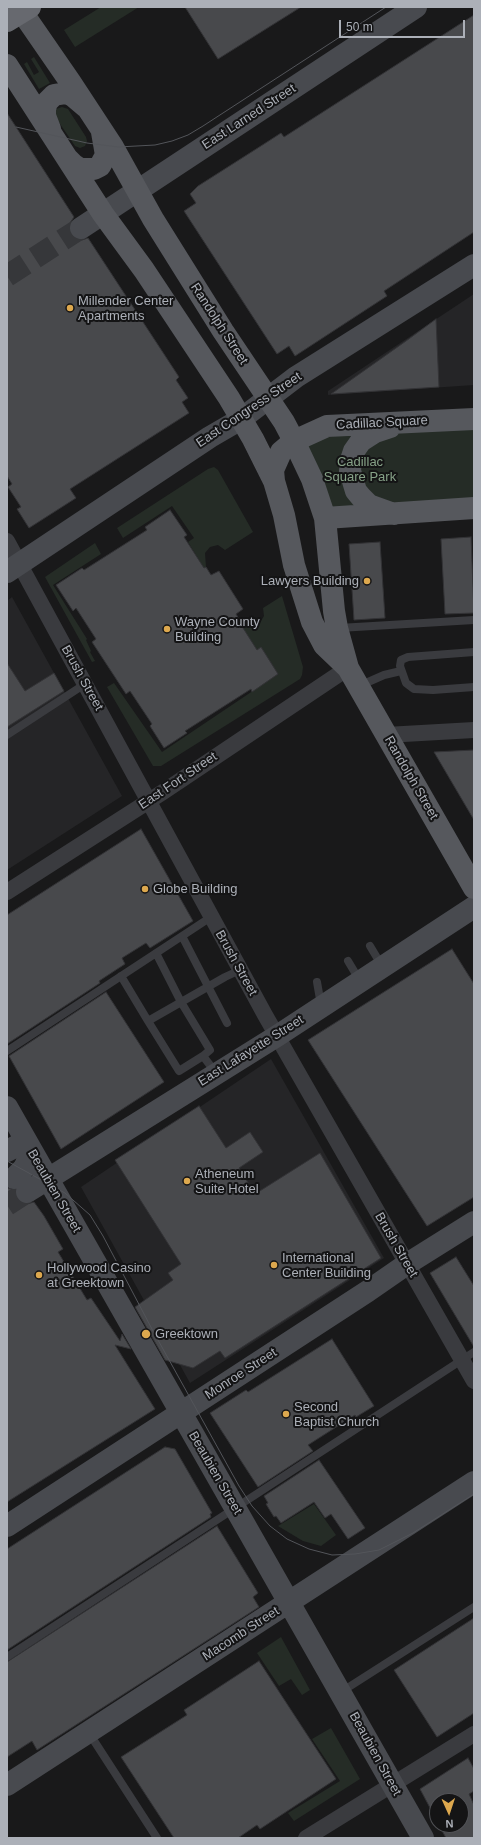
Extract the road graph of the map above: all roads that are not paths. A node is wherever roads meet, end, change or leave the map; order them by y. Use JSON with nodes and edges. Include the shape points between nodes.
{"nodes":[{"id":1,"x":416,"y":7,"type":"edge"},
{"id":2,"x":19,"y":12,"type":"edge"},
{"id":3,"x":7,"y":65,"type":"edge"},
{"id":4,"x":88,"y":109,"type":"junction"},
{"id":5,"x":102,"y":132,"type":"junction"},
{"id":6,"x":51,"y":134,"type":"junction"},
{"id":7,"x":65,"y":156,"type":"junction"},
{"id":8,"x":137,"y":192,"type":"junction"},
{"id":9,"x":103,"y":214,"type":"junction"},
{"id":10,"x":81,"y":228,"type":"tunnel mouth"},
{"id":11,"x":175,"y":254,"type":"junction"},
{"id":12,"x":474,"y":266,"type":"edge"},
{"id":13,"x":144,"y":270,"type":"junction"},
{"id":14,"x":267,"y":398,"type":"junction"},
{"id":15,"x":241,"y":419,"type":"junction"},
{"id":16,"x":474,"y":419,"type":"edge"},
{"id":17,"x":408,"y":421,"type":"junction"},
{"id":18,"x":294,"y":441,"type":"junction"},
{"id":19,"x":274,"y":481,"type":"junction"},
{"id":20,"x":474,"y":508,"type":"edge"},
{"id":21,"x":394,"y":514,"type":"junction"},
{"id":22,"x":325,"y":518,"type":"junction"},
{"id":23,"x":7,"y":541,"type":"edge"},
{"id":24,"x":13,"y":568,"type":"edge"},
{"id":25,"x":474,"y":620,"type":"edge"},
{"id":26,"x":337,"y":628,"type":"junction"},
{"id":27,"x":474,"y":652,"type":"edge"},
{"id":28,"x":401,"y":671,"type":"junction"},
{"id":29,"x":353,"y":677,"type":"junction"},
{"id":30,"x":85,"y":684,"type":"junction"},
{"id":31,"x":474,"y":687,"type":"edge"},
{"id":32,"x":474,"y":730,"type":"edge"},
{"id":33,"x":7,"y":735,"type":"edge"},
{"id":34,"x":386,"y":735,"type":"junction"},
{"id":35,"x":149,"y":801,"type":"junction"},
{"id":36,"x":474,"y":888,"type":"edge"},
{"id":37,"x":7,"y":892,"type":"edge"},
{"id":38,"x":474,"y":906,"type":"edge"},
{"id":39,"x":211,"y":917,"type":"junction"},
{"id":40,"x":182,"y":936,"type":"junction"},
{"id":41,"x":370,"y":946,"type":"dead end"},
{"id":42,"x":156,"y":953,"type":"junction"},
{"id":43,"x":348,"y":961,"type":"dead end"},
{"id":44,"x":382,"y":966,"type":"junction"},
{"id":45,"x":240,"y":970,"type":"junction"},
{"id":46,"x":121,"y":976,"type":"junction"},
{"id":47,"x":360,"y":981,"type":"junction"},
{"id":48,"x":317,"y":982,"type":"dead end"},
{"id":49,"x":208,"y":986,"type":"junction"},
{"id":50,"x":181,"y":1002,"type":"junction"},
{"id":51,"x":321,"y":1006,"type":"junction"},
{"id":52,"x":148,"y":1021,"type":"junction"},
{"id":53,"x":227,"y":1023,"type":"dead end"},
{"id":54,"x":277,"y":1036,"type":"junction"},
{"id":55,"x":7,"y":1051,"type":"edge"},
{"id":56,"x":203,"y":1056,"type":"junction"},
{"id":57,"x":216,"y":1073,"type":"junction"},
{"id":58,"x":7,"y":1107,"type":"edge"},
{"id":59,"x":27,"y":1143,"type":"junction"},
{"id":60,"x":7,"y":1151,"type":"edge"},
{"id":61,"x":47,"y":1179,"type":"junction"},
{"id":62,"x":474,"y":1222,"type":"edge"},
{"id":63,"x":407,"y":1264,"type":"junction"},
{"id":64,"x":468,"y":1356,"type":"edge"},
{"id":65,"x":474,"y":1381,"type":"edge"},
{"id":66,"x":181,"y":1413,"type":"junction"},
{"id":67,"x":474,"y":1482,"type":"edge"},
{"id":68,"x":235,"y":1508,"type":"junction"},
{"id":69,"x":7,"y":1526,"type":"edge"},
{"id":70,"x":290,"y":1602,"type":"junction"},
{"id":71,"x":474,"y":1607,"type":"edge"},
{"id":72,"x":7,"y":1657,"type":"edge"},
{"id":73,"x":340,"y":1693,"type":"junction"},
{"id":74,"x":88,"y":1732,"type":"junction"},
{"id":75,"x":474,"y":1734,"type":"edge"},
{"id":76,"x":7,"y":1785,"type":"edge"},
{"id":77,"x":392,"y":1785,"type":"junction"},
{"id":78,"x":157,"y":1838,"type":"edge"},
{"id":79,"x":306,"y":1838,"type":"edge"},
{"id":80,"x":423,"y":1838,"type":"edge"}],
"edges":[{"from":1,"to":8,"type":"street","name":"East Larned Street"},
{"from":2,"to":4,"type":"main road","name":"Randolph Street"},
{"from":3,"to":6,"type":"main road","name":"Randolph Street"},
{"from":4,"to":5,"type":"main road","name":"Randolph Street"},
{"from":4,"to":6,"type":"main road","via":[[66,93],[54,95],[47,102],[45,109]]},
{"from":5,"to":7,"type":"main road","via":[[106,155],[100,166],[94,169],[80,168]]},
{"from":5,"to":8,"type":"main road","name":"Randolph Street","via":[[124,165]]},
{"from":6,"to":7,"type":"main road","name":"Randolph Street"},
{"from":7,"to":9,"type":"main road","name":"Randolph Street"},
{"from":8,"to":9,"type":"street","name":"East Larned Street"},
{"from":8,"to":11,"type":"main road","name":"Randolph Street"},
{"from":9,"to":10,"type":"street","name":"East Larned Street"},
{"from":9,"to":13,"type":"main road","name":"Randolph Street"},
{"from":11,"to":13,"type":"main road","via":[[163,245],[149,247],[142,259]]},
{"from":11,"to":14,"type":"main road","name":"Randolph Street"},
{"from":12,"to":14,"type":"street","name":"East Congress Street","via":[[296,377]]},
{"from":13,"to":15,"type":"main road","name":"Randolph Street"},
{"from":14,"to":15,"type":"street","name":"East Congress Street"},
{"from":14,"to":18,"type":"main road","name":"Randolph Street"},
{"from":15,"to":19,"type":"main road","name":"Randolph Street"},
{"from":15,"to":24,"type":"street","name":"East Congress Street"},
{"from":16,"to":17,"type":"main road","name":"Cadillac Square"},
{"from":17,"to":18,"type":"main road","name":"Cadillac Square","via":[[327,426]]},
{"from":17,"to":21,"type":"main road","via":[[375,432],[360,442],[351,460],[350,471],[361,497],[369,505]]},
{"from":18,"to":19,"type":"main road","name":"Cadillac Square","via":[[281,452],[275,463]]},
{"from":18,"to":22,"type":"main road","name":"Randolph Street","via":[[312,479]]},
{"from":19,"to":29,"type":"main road","name":"Randolph Street","via":[[295,570],[312,622],[324,645]]},
{"from":20,"to":21,"type":"main road"},
{"from":21,"to":22,"type":"main road"},
{"from":22,"to":26,"type":"main road","name":"Randolph Street"},
{"from":23,"to":24,"type":"street","name":"Brush Street"},
{"from":24,"to":30,"type":"street","name":"Brush Street"},
{"from":25,"to":26,"type":"lane"},
{"from":26,"to":29,"type":"main road","name":"Randolph Street"},
{"from":27,"to":28,"type":"lane","via":[[408,657],[401,660]]},
{"from":28,"to":29,"type":"lane"},
{"from":28,"to":31,"type":"lane","via":[[406,683],[414,689]]},
{"from":29,"to":34,"type":"main road","name":"Randolph Street"},
{"from":29,"to":35,"type":"street","name":"East Fort Street"},
{"from":30,"to":33,"type":"lane"},
{"from":30,"to":35,"type":"street","name":"Brush Street"},
{"from":32,"to":34,"type":"street"},
{"from":34,"to":36,"type":"main road","name":"Randolph Street"},
{"from":35,"to":37,"type":"street","name":"East Fort Street"},
{"from":35,"to":39,"type":"street","name":"Brush Street"},
{"from":38,"to":44,"type":"street","name":"East Lafayette Street"},
{"from":39,"to":40,"type":"lane"},
{"from":39,"to":45,"type":"street","name":"Brush Street"},
{"from":40,"to":42,"type":"lane"},
{"from":40,"to":49,"type":"lane"},
{"from":41,"to":44,"type":"lane"},
{"from":42,"to":46,"type":"lane"},
{"from":42,"to":50,"type":"lane"},
{"from":43,"to":47,"type":"lane"},
{"from":44,"to":47,"type":"street","name":"East Lafayette Street"},
{"from":45,"to":49,"type":"lane"},
{"from":45,"to":54,"type":"street","name":"Brush Street"},
{"from":46,"to":52,"type":"lane"},
{"from":46,"to":55,"type":"lane"},
{"from":47,"to":51,"type":"street","name":"East Lafayette Street"},
{"from":48,"to":51,"type":"lane"},
{"from":49,"to":50,"type":"lane"},
{"from":49,"to":53,"type":"lane"},
{"from":50,"to":52,"type":"lane"},
{"from":50,"to":56,"type":"lane","via":[[210,1050]]},
{"from":51,"to":54,"type":"street","name":"East Lafayette Street"},
{"from":52,"to":56,"type":"lane","via":[[179,1071]]},
{"from":54,"to":57,"type":"street","name":"East Lafayette Street"},
{"from":54,"to":63,"type":"street","name":"Brush Street"},
{"from":56,"to":57,"type":"lane"},
{"from":57,"to":61,"type":"street","name":"East Lafayette Street"},
{"from":58,"to":59,"type":"street","name":"Beaubien Street"},
{"from":59,"to":60,"type":"street"},
{"from":59,"to":61,"type":"street","name":"Beaubien Street"},
{"from":59,"to":61,"type":"street","name":"East Lafayette Street","via":[[29,1154],[20,1185]]},
{"from":61,"to":66,"type":"street","name":"Beaubien Street"},
{"from":62,"to":63,"type":"street","name":"Monroe Street"},
{"from":63,"to":64,"type":"street","name":"Brush Street"},
{"from":63,"to":66,"type":"street","name":"Monroe Street"},
{"from":64,"to":65,"type":"street","name":"Brush Street"},
{"from":64,"to":68,"type":"lane"},
{"from":66,"to":68,"type":"street","name":"Beaubien Street"},
{"from":66,"to":69,"type":"street","name":"Monroe Street"},
{"from":67,"to":70,"type":"street","name":"Macomb Street"},
{"from":68,"to":70,"type":"street","name":"Beaubien Street"},
{"from":68,"to":72,"type":"lane"},
{"from":70,"to":73,"type":"street","name":"Beaubien Street"},
{"from":70,"to":74,"type":"street","name":"Macomb Street"},
{"from":71,"to":73,"type":"lane"},
{"from":73,"to":77,"type":"street","name":"Beaubien Street"},
{"from":74,"to":76,"type":"street","name":"Macomb Street"},
{"from":74,"to":78,"type":"lane"},
{"from":75,"to":77,"type":"street"},
{"from":77,"to":79,"type":"street"},
{"from":77,"to":80,"type":"street","name":"Beaubien Street"}]}
